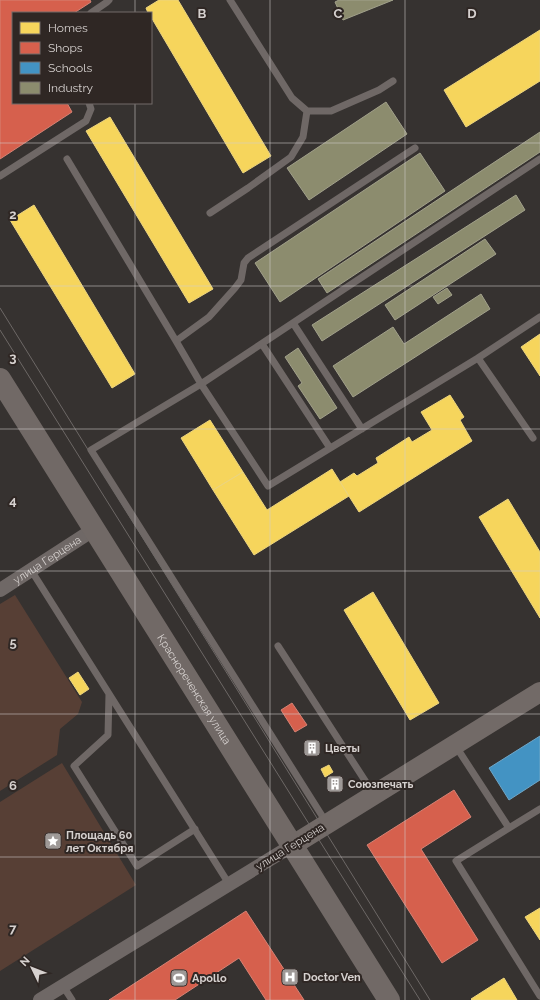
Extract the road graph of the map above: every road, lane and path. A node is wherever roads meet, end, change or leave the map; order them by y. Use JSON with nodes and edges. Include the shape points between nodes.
{"nodes":[{"id":1,"x":109,"y":0,"type":"edge"},
{"id":2,"x":230,"y":0,"type":"edge"},
{"id":3,"x":92,"y":12,"type":"edge"},
{"id":4,"x":394,"y":81,"type":"dead end"},
{"id":5,"x":89,"y":104,"type":"edge"},
{"id":6,"x":307,"y":111,"type":"junction"},
{"id":7,"x":414,"y":148,"type":"dead end"},
{"id":8,"x":67,"y":159,"type":"dead end"},
{"id":9,"x":540,"y":159,"type":"edge"},
{"id":10,"x":0,"y":176,"type":"edge"},
{"id":11,"x":210,"y":212,"type":"dead end"},
{"id":12,"x":540,"y":317,"type":"edge"},
{"id":13,"x":293,"y":323,"type":"junction"},
{"id":14,"x":176,"y":341,"type":"junction"},
{"id":15,"x":262,"y":344,"type":"junction"},
{"id":16,"x":478,"y":358,"type":"junction"},
{"id":17,"x":0,"y":379,"type":"edge"},
{"id":18,"x":201,"y":384,"type":"junction"},
{"id":19,"x":362,"y":429,"type":"junction"},
{"id":20,"x":533,"y":438,"type":"dead end"},
{"id":21,"x":330,"y":448,"type":"junction"},
{"id":22,"x":93,"y":530,"type":"junction"},
{"id":23,"x":31,"y":570,"type":"junction"},
{"id":24,"x":0,"y":590,"type":"edge"},
{"id":25,"x":278,"y":646,"type":"dead end"},
{"id":26,"x":540,"y":692,"type":"edge"},
{"id":27,"x":109,"y":694,"type":"junction"},
{"id":28,"x":455,"y":745,"type":"junction"},
{"id":29,"x":374,"y":795,"type":"junction"},
{"id":30,"x":540,"y":809,"type":"edge"},
{"id":31,"x":328,"y":824,"type":"junction"},
{"id":32,"x":509,"y":828,"type":"junction"},
{"id":33,"x":194,"y":829,"type":"junction"},
{"id":34,"x":293,"y":845,"type":"junction"},
{"id":35,"x":229,"y":884,"type":"junction"},
{"id":36,"x":63,"y":986,"type":"junction"},
{"id":37,"x":540,"y":996,"type":"edge"},
{"id":38,"x":40,"y":1000,"type":"edge"},
{"id":39,"x":72,"y":1000,"type":"edge"},
{"id":40,"x":389,"y":1000,"type":"edge"}],
"edges":[{"from":1,"to":3,"type":"lane"},
{"from":2,"to":6,"type":"lane","via":[[292,98]]},
{"from":4,"to":6,"type":"lane","via":[[331,111]]},
{"from":5,"to":10,"type":"lane","via":[[86,121]]},
{"from":6,"to":11,"type":"lane","via":[[303,137],[291,156]]},
{"from":7,"to":14,"type":"lane","via":[[248,258],[244,263],[241,280],[208,317]]},
{"from":8,"to":14,"type":"lane"},
{"from":9,"to":13,"type":"lane"},
{"from":12,"to":16,"type":"lane"},
{"from":13,"to":15,"type":"lane"},
{"from":13,"to":19,"type":"lane"},
{"from":14,"to":18,"type":"lane"},
{"from":15,"to":18,"type":"lane"},
{"from":15,"to":21,"type":"lane"},
{"from":16,"to":19,"type":"lane"},
{"from":16,"to":20,"type":"lane"},
{"from":17,"to":22,"type":"main road","name":"Краснореченская улица"},
{"from":18,"to":21,"type":"lane","via":[[268,486]]},
{"from":18,"to":31,"type":"lane","via":[[91,450]]},
{"from":19,"to":21,"type":"lane"},
{"from":22,"to":23,"type":"street","name":"улица Герцена"},
{"from":22,"to":34,"type":"main road","name":"Краснореченская улица"},
{"from":23,"to":24,"type":"street","name":"улица Герцена"},
{"from":23,"to":27,"type":"lane"},
{"from":25,"to":29,"type":"lane"},
{"from":26,"to":28,"type":"street","name":"улица Герцена"},
{"from":27,"to":33,"type":"lane"},
{"from":27,"to":33,"type":"lane","via":[[108,735],[74,766],[137,866]]},
{"from":28,"to":29,"type":"street","name":"улица Герцена"},
{"from":28,"to":32,"type":"lane"},
{"from":29,"to":31,"type":"street","name":"улица Герцена"},
{"from":30,"to":32,"type":"lane"},
{"from":31,"to":34,"type":"street","name":"улица Герцена"},
{"from":32,"to":37,"type":"lane","via":[[456,861]]},
{"from":33,"to":35,"type":"lane"},
{"from":34,"to":35,"type":"street","name":"улица Герцена"},
{"from":34,"to":40,"type":"main road","name":"Краснореченская улица"},
{"from":35,"to":36,"type":"street","name":"улица Герцена"},
{"from":36,"to":38,"type":"street","name":"улица Герцена"},
{"from":36,"to":39,"type":"lane"}]}
